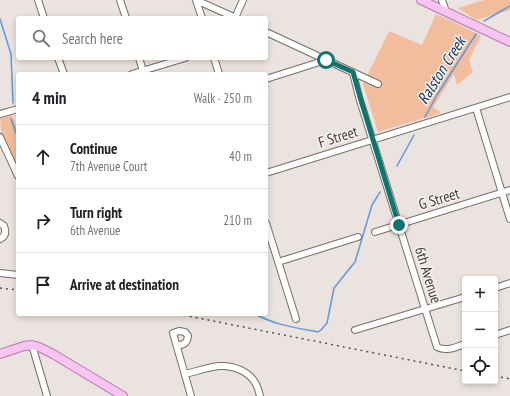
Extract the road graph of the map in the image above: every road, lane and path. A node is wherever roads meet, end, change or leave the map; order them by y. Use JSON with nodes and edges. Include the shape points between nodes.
{"nodes":[{"id":1,"x":38,"y":0,"type":"edge"},
{"id":2,"x":120,"y":0,"type":"edge"},
{"id":3,"x":196,"y":0,"type":"edge"},
{"id":4,"x":243,"y":0,"type":"edge"},
{"id":5,"x":421,"y":0,"type":"edge"},
{"id":6,"x":442,"y":0,"type":"edge"},
{"id":7,"x":446,"y":12,"type":"junction"},
{"id":8,"x":43,"y":16,"type":"edge"},
{"id":9,"x":125,"y":16,"type":"edge"},
{"id":10,"x":201,"y":16,"type":"edge"},
{"id":11,"x":232,"y":16,"type":"edge"},
{"id":12,"x":237,"y":16,"type":"edge"},
{"id":13,"x":268,"y":33,"type":"edge"},
{"id":14,"x":510,"y":42,"type":"edge"},
{"id":15,"x":59,"y":60,"type":"edge"},
{"id":16,"x":140,"y":60,"type":"edge"},
{"id":17,"x":178,"y":60,"type":"edge"},
{"id":18,"x":215,"y":60,"type":"edge"},
{"id":19,"x":326,"y":60,"type":"junction"},
{"id":20,"x":63,"y":72,"type":"edge"},
{"id":21,"x":144,"y":72,"type":"edge"},
{"id":22,"x":218,"y":72,"type":"edge"},
{"id":23,"x":353,"y":72,"type":"junction"},
{"id":24,"x":268,"y":78,"type":"edge"},
{"id":25,"x":378,"y":84,"type":"dead end"},
{"id":26,"x":510,"y":97,"type":"edge"},
{"id":27,"x":476,"y":108,"type":"junction"},
{"id":28,"x":16,"y":110,"type":"edge"},
{"id":29,"x":0,"y":114,"type":"edge"},
{"id":30,"x":0,"y":137,"type":"edge"},
{"id":31,"x":373,"y":140,"type":"junction"},
{"id":32,"x":16,"y":172,"type":"edge"},
{"id":33,"x":268,"y":172,"type":"edge"},
{"id":34,"x":510,"y":190,"type":"edge"},
{"id":35,"x":502,"y":193,"type":"junction"},
{"id":36,"x":510,"y":219,"type":"edge"},
{"id":37,"x":0,"y":223,"type":"edge"},
{"id":38,"x":399,"y":225,"type":"junction"},
{"id":39,"x":268,"y":230,"type":"edge"},
{"id":40,"x":375,"y":232,"type":"dead end"},
{"id":41,"x":358,"y":237,"type":"dead end"},
{"id":42,"x":0,"y":238,"type":"edge"},
{"id":43,"x":278,"y":262,"type":"junction"},
{"id":44,"x":0,"y":273,"type":"edge"},
{"id":45,"x":16,"y":274,"type":"edge"},
{"id":46,"x":510,"y":283,"type":"edge"},
{"id":47,"x":498,"y":287,"type":"edge"},
{"id":48,"x":462,"y":298,"type":"edge"},
{"id":49,"x":425,"y":309,"type":"junction"},
{"id":50,"x":296,"y":319,"type":"dead end"},
{"id":51,"x":355,"y":330,"type":"dead end"},
{"id":52,"x":510,"y":330,"type":"edge"},
{"id":53,"x":498,"y":334,"type":"edge"},
{"id":54,"x":32,"y":345,"type":"junction"},
{"id":55,"x":462,"y":345,"type":"edge"},
{"id":56,"x":177,"y":346,"type":"dead end"},
{"id":57,"x":0,"y":354,"type":"edge"},
{"id":58,"x":185,"y":374,"type":"junction"},
{"id":59,"x":121,"y":395,"type":"edge"},
{"id":60,"x":47,"y":396,"type":"edge"},
{"id":61,"x":190,"y":396,"type":"edge"},
{"id":62,"x":260,"y":396,"type":"edge"}],
"edges":[{"from":1,"to":8,"type":"street"},
{"from":2,"to":9,"type":"street"},
{"from":3,"to":10,"type":"street"},
{"from":3,"to":11,"type":"street"},
{"from":4,"to":12,"type":"street"},
{"from":5,"to":7,"type":"main road"},
{"from":6,"to":7,"type":"street"},
{"from":7,"to":14,"type":"main road"},
{"from":13,"to":19,"type":"street"},
{"from":15,"to":20,"type":"street"},
{"from":16,"to":21,"type":"street"},
{"from":17,"to":21,"type":"street"},
{"from":18,"to":22,"type":"street"},
{"from":19,"to":23,"type":"street"},
{"from":19,"to":24,"type":"street"},
{"from":23,"to":25,"type":"street"},
{"from":23,"to":31,"type":"street","name":"6th Avenue"},
{"from":26,"to":27,"type":"street","name":"F Street"},
{"from":27,"to":31,"type":"street","name":"F Street"},
{"from":27,"to":35,"type":"street"},
{"from":28,"to":29,"type":"street"},
{"from":30,"to":32,"type":"street"},
{"from":31,"to":33,"type":"street","name":"F Street"},
{"from":31,"to":38,"type":"street","name":"6th Avenue"},
{"from":34,"to":35,"type":"street","name":"G Street"},
{"from":35,"to":36,"type":"street"},
{"from":35,"to":38,"type":"street","name":"G Street"},
{"from":37,"to":42,"type":"street","via":[[4,226],[5,232]]},
{"from":38,"to":40,"type":"street","name":"G Street"},
{"from":38,"to":49,"type":"street","name":"6th Avenue"},
{"from":39,"to":43,"type":"street"},
{"from":41,"to":43,"type":"street"},
{"from":43,"to":50,"type":"street"},
{"from":44,"to":45,"type":"street"},
{"from":46,"to":47,"type":"street"},
{"from":48,"to":49,"type":"street"},
{"from":49,"to":51,"type":"street"},
{"from":49,"to":55,"type":"street","name":"6th Avenue","via":[[437,347],[446,349]]},
{"from":52,"to":53,"type":"street"},
{"from":54,"to":57,"type":"main road"},
{"from":54,"to":59,"type":"main road","via":[[53,354]]},
{"from":54,"to":60,"type":"street"},
{"from":56,"to":58,"type":"street"},
{"from":58,"to":61,"type":"street"},
{"from":58,"to":62,"type":"street","via":[[218,366],[235,367],[254,381]]}]}
